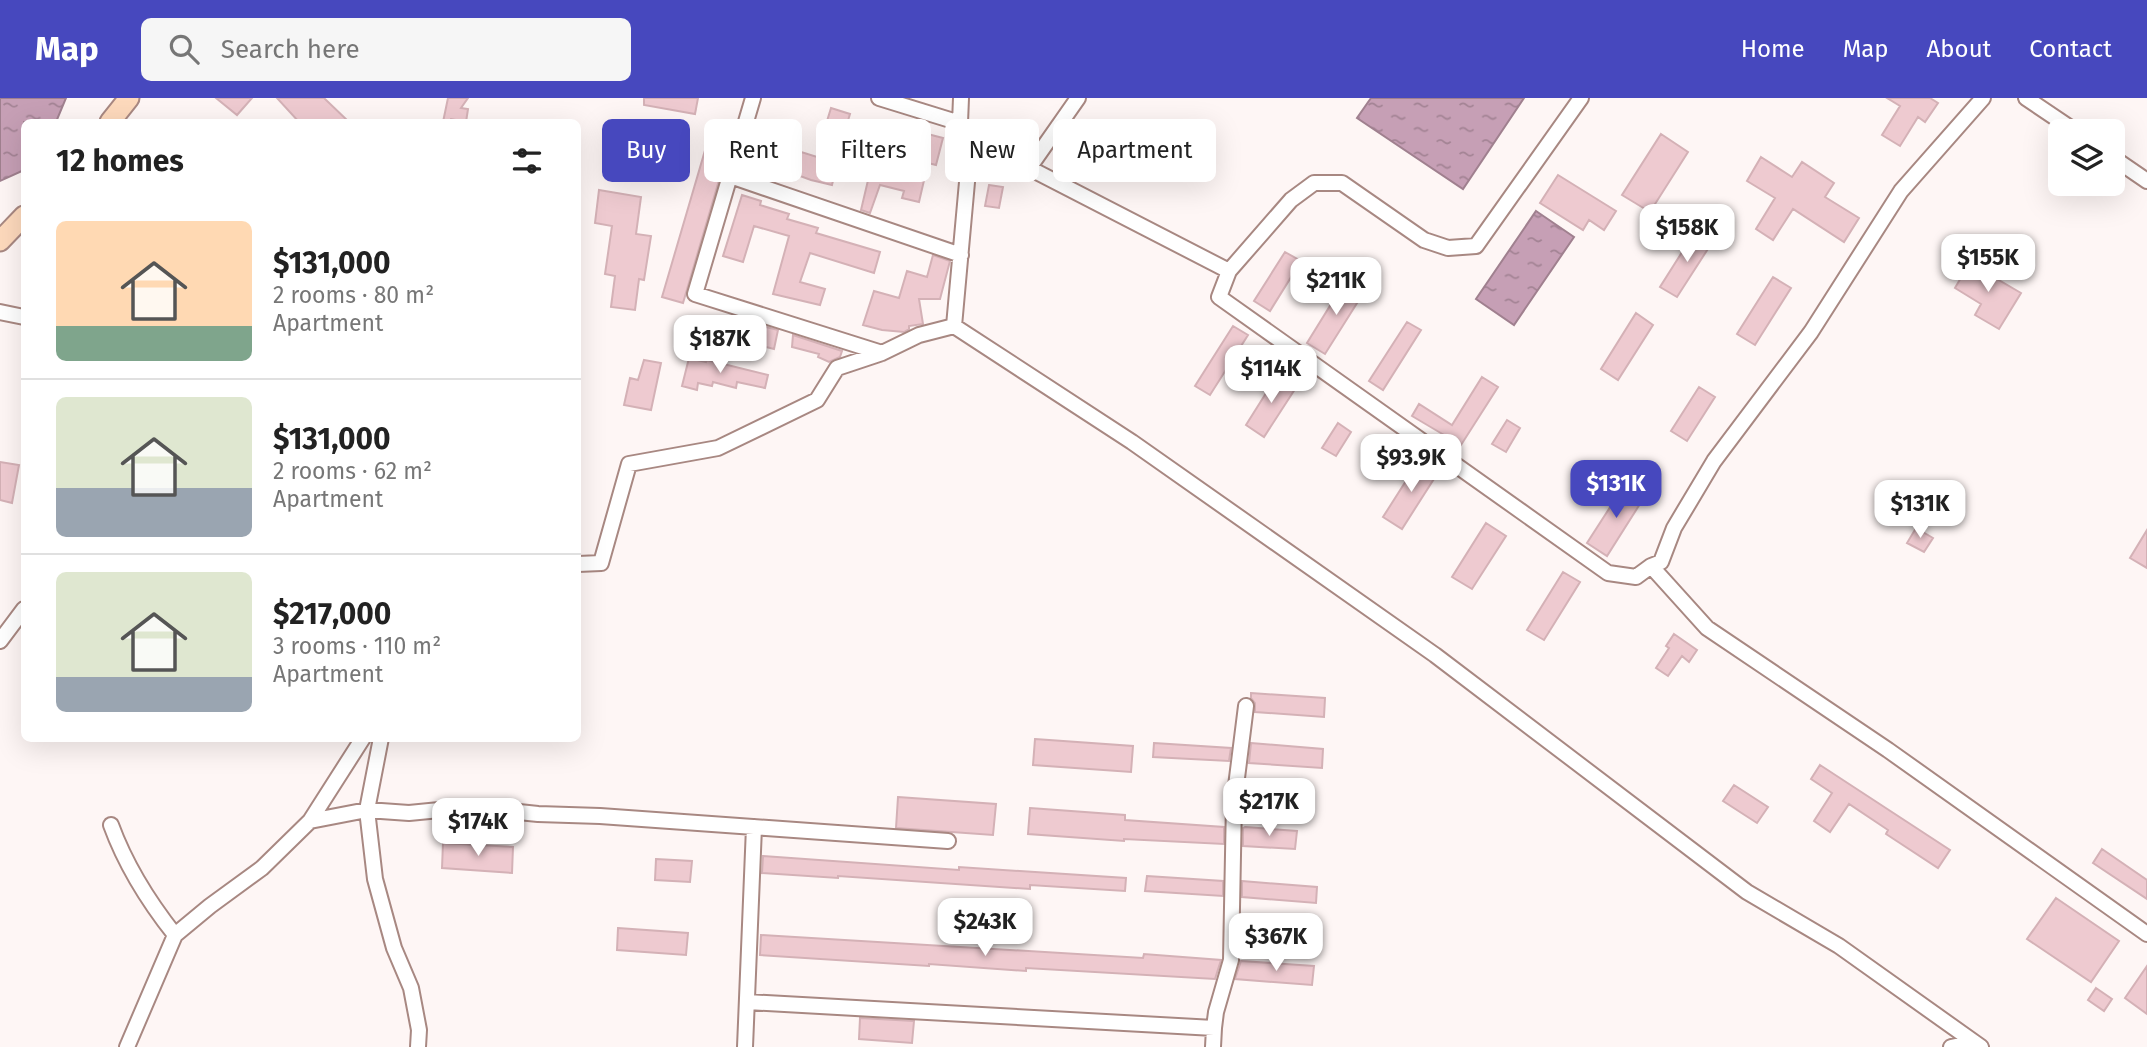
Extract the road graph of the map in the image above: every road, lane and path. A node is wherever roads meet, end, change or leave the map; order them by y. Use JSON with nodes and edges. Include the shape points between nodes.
{"nodes":[{"id":1,"x":130,"y":98,"type":"edge"},
{"id":2,"x":753,"y":98,"type":"edge"},
{"id":3,"x":879,"y":98,"type":"edge"},
{"id":4,"x":961,"y":98,"type":"edge"},
{"id":5,"x":1078,"y":98,"type":"edge"},
{"id":6,"x":1581,"y":98,"type":"edge"},
{"id":7,"x":1983,"y":98,"type":"edge"},
{"id":8,"x":2026,"y":98,"type":"edge"},
{"id":9,"x":112,"y":119,"type":"edge"},
{"id":10,"x":747,"y":119,"type":"edge"},
{"id":11,"x":947,"y":119,"type":"edge"},
{"id":12,"x":960,"y":119,"type":"edge"},
{"id":13,"x":2057,"y":119,"type":"edge"},
{"id":14,"x":1039,"y":155,"type":"edge"},
{"id":15,"x":2125,"y":166,"type":"edge"},
{"id":16,"x":1039,"y":173,"type":"edge"},
{"id":17,"x":2147,"y":181,"type":"edge"},
{"id":18,"x":728,"y":182,"type":"edge"},
{"id":19,"x":748,"y":182,"type":"edge"},
{"id":20,"x":967,"y":182,"type":"edge"},
{"id":21,"x":21,"y":219,"type":"edge"},
{"id":22,"x":0,"y":241,"type":"edge"},
{"id":23,"x":961,"y":255,"type":"junction"},
{"id":24,"x":1229,"y":271,"type":"junction"},
{"id":25,"x":0,"y":312,"type":"edge"},
{"id":26,"x":21,"y":316,"type":"edge"},
{"id":27,"x":954,"y":326,"type":"junction"},
{"id":28,"x":882,"y":353,"type":"junction"},
{"id":29,"x":581,"y":564,"type":"edge"},
{"id":30,"x":1651,"y":566,"type":"junction"},
{"id":31,"x":21,"y":612,"type":"edge"},
{"id":32,"x":0,"y":641,"type":"edge"},
{"id":33,"x":1246,"y":706,"type":"dead end"},
{"id":34,"x":360,"y":742,"type":"edge"},
{"id":35,"x":380,"y":742,"type":"edge"},
{"id":36,"x":367,"y":810,"type":"junction"},
{"id":37,"x":310,"y":821,"type":"junction"},
{"id":38,"x":111,"y":825,"type":"dead end"},
{"id":39,"x":754,"y":827,"type":"junction"},
{"id":40,"x":948,"y":841,"type":"dead end"},
{"id":41,"x":2147,"y":934,"type":"edge"},
{"id":42,"x":175,"y":935,"type":"junction"},
{"id":43,"x":747,"y":1002,"type":"junction"},
{"id":44,"x":1214,"y":1028,"type":"junction"},
{"id":45,"x":1978,"y":1044,"type":"edge"},
{"id":46,"x":127,"y":1047,"type":"edge"},
{"id":47,"x":418,"y":1047,"type":"edge"},
{"id":48,"x":744,"y":1047,"type":"edge"},
{"id":49,"x":1213,"y":1047,"type":"edge"},
{"id":50,"x":1951,"y":1047,"type":"edge"}],
"edges":[{"from":1,"to":9,"type":"street"},
{"from":2,"to":10,"type":"street"},
{"from":3,"to":11,"type":"street"},
{"from":4,"to":12,"type":"street"},
{"from":5,"to":14,"type":"street"},
{"from":6,"to":24,"type":"street","via":[[1476,246],[1448,248],[1424,240],[1342,183],[1314,183],[1291,200]]},
{"from":7,"to":30,"type":"street","via":[[1900,191],[1811,332],[1714,461],[1674,528],[1661,562]]},
{"from":8,"to":13,"type":"street"},
{"from":15,"to":17,"type":"street"},
{"from":16,"to":24,"type":"street"},
{"from":18,"to":28,"type":"street","via":[[695,294]]},
{"from":19,"to":23,"type":"street"},
{"from":20,"to":23,"type":"street"},
{"from":21,"to":22,"type":"street"},
{"from":23,"to":27,"type":"street"},
{"from":24,"to":30,"type":"street","via":[[1219,297],[1608,573],[1636,577]]},
{"from":25,"to":26,"type":"street"},
{"from":27,"to":28,"type":"street","via":[[919,335]]},
{"from":27,"to":45,"type":"street","via":[[1132,442],[1435,655],[1747,892],[1839,946]]},
{"from":28,"to":29,"type":"street","via":[[837,368],[817,400],[718,449],[629,464],[601,564]]},
{"from":30,"to":41,"type":"street","via":[[1707,628]]},
{"from":31,"to":32,"type":"street"},
{"from":33,"to":44,"type":"street","via":[[1234,802],[1231,960]]},
{"from":34,"to":37,"type":"street"},
{"from":35,"to":36,"type":"street"},
{"from":36,"to":37,"type":"street"},
{"from":36,"to":39,"type":"street","via":[[408,813],[470,807]]},
{"from":36,"to":47,"type":"street","via":[[375,879],[394,948],[411,988]]},
{"from":37,"to":42,"type":"street","via":[[262,868]]},
{"from":38,"to":42,"type":"street","via":[[136,882]]},
{"from":39,"to":40,"type":"street"},
{"from":39,"to":43,"type":"street"},
{"from":42,"to":46,"type":"street"},
{"from":43,"to":44,"type":"street"},
{"from":43,"to":48,"type":"street"},
{"from":44,"to":49,"type":"street"},
{"from":45,"to":50,"type":"street"}]}
